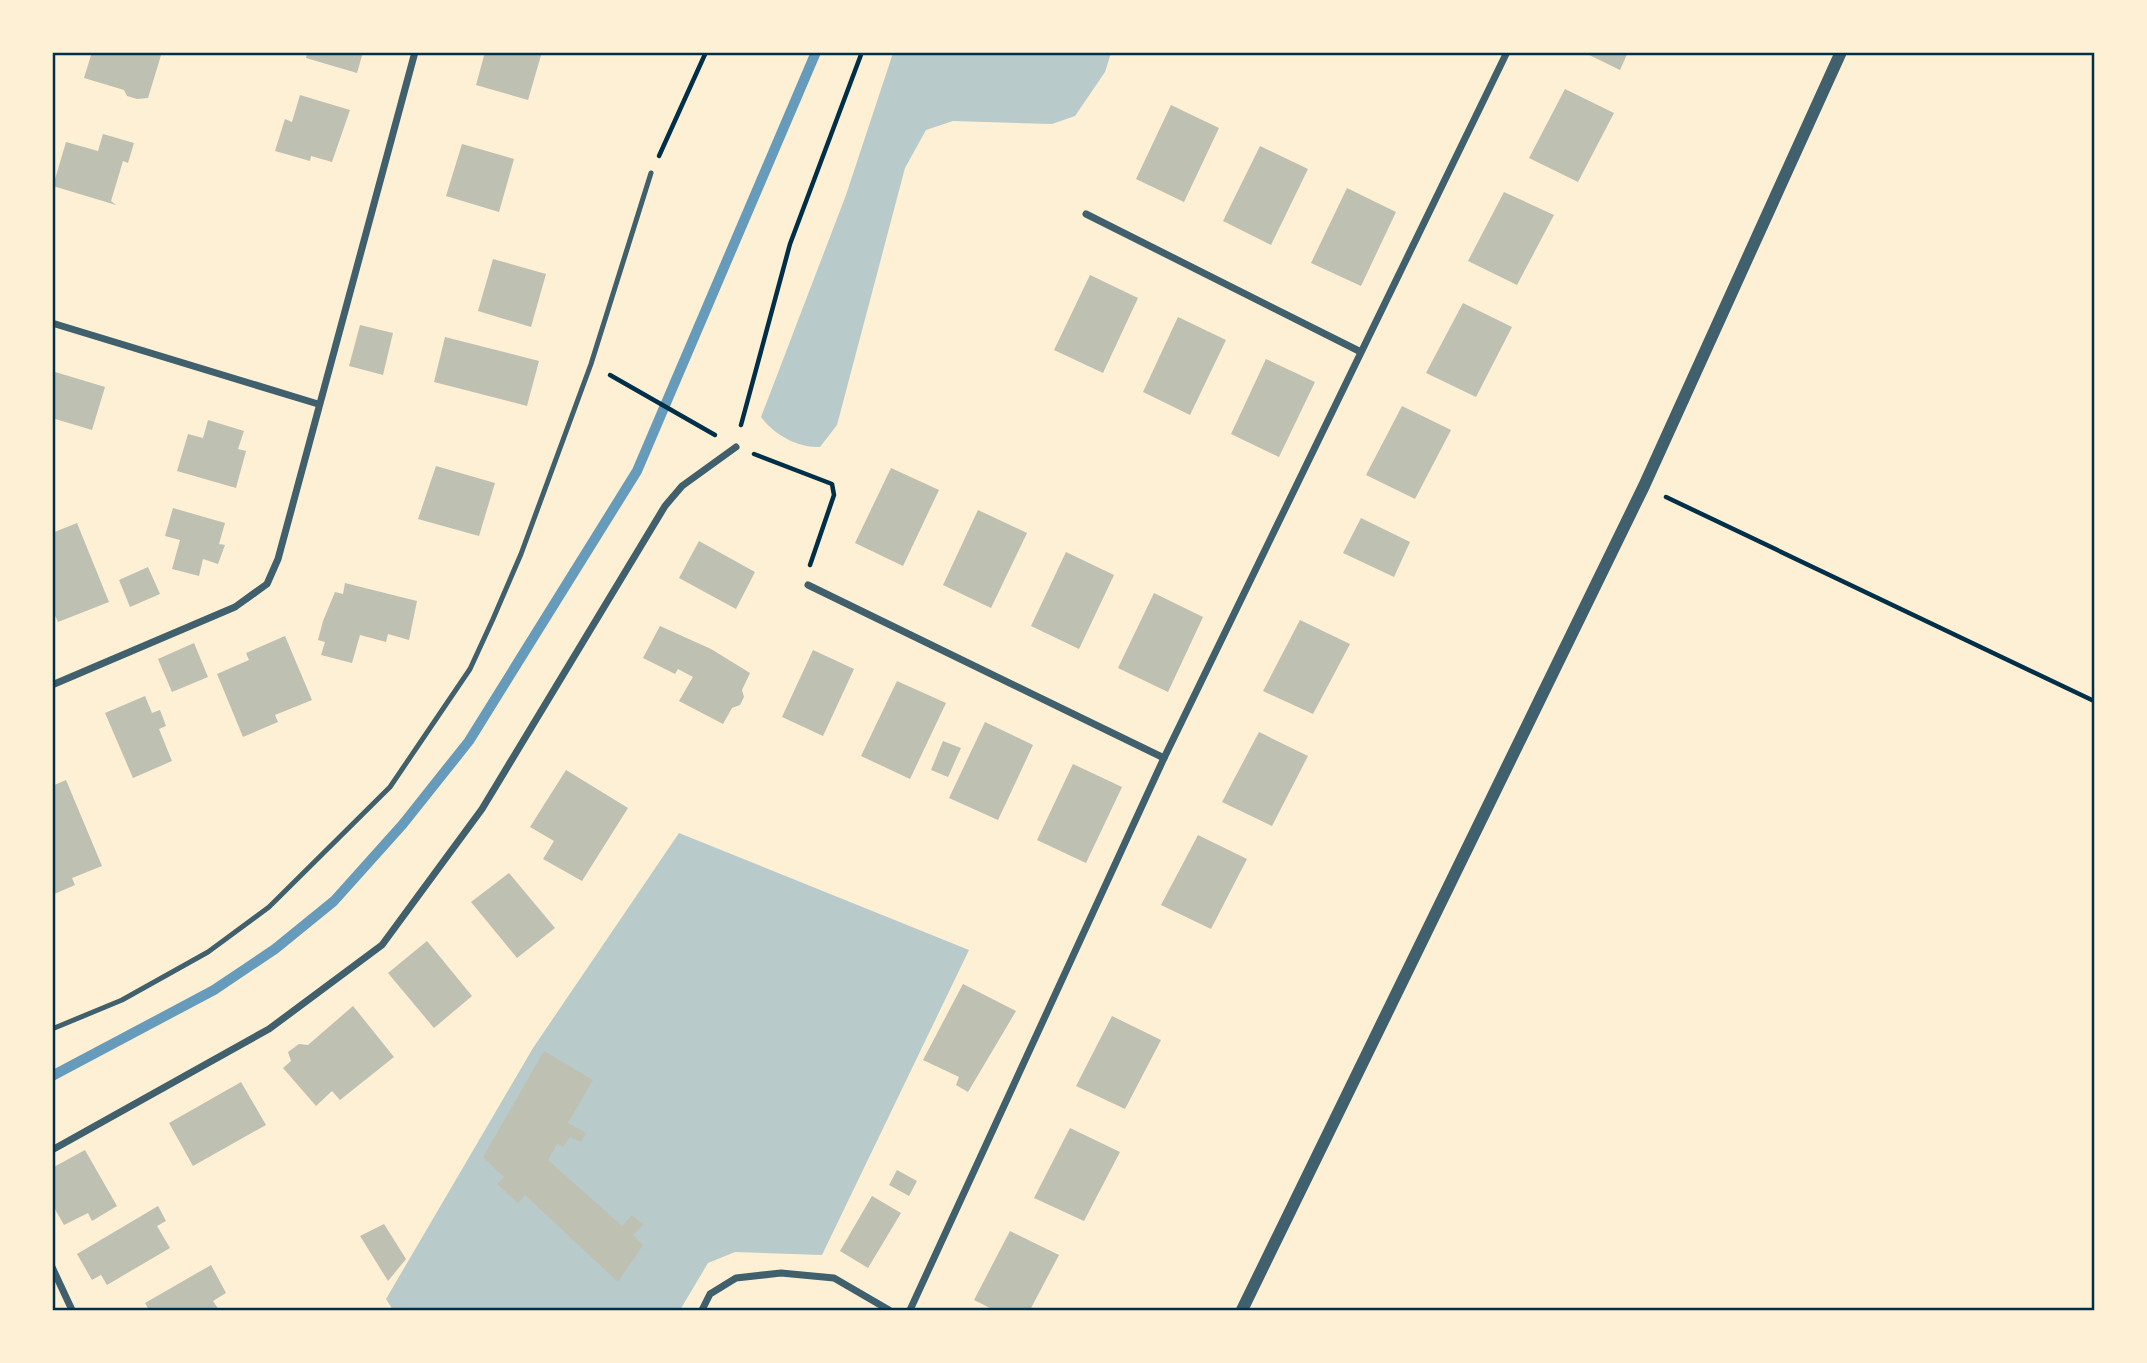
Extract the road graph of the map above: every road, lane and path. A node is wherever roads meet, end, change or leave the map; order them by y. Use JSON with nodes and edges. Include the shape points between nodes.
{"nodes":[{"id":1,"x":415,"y":52,"type":"edge"},
{"id":2,"x":706,"y":52,"type":"edge"},
{"id":3,"x":862,"y":52,"type":"edge"},
{"id":4,"x":1507,"y":52,"type":"edge"},
{"id":5,"x":1840,"y":52,"type":"edge"},
{"id":6,"x":652,"y":173,"type":"joint"},
{"id":7,"x":1086,"y":214,"type":"dead end"},
{"id":8,"x":52,"y":323,"type":"edge"},
{"id":9,"x":1359,"y":351,"type":"junction"},
{"id":10,"x":620,"y":381,"type":"dead end"},
{"id":11,"x":318,"y":404,"type":"junction"},
{"id":12,"x":736,"y":447,"type":"junction"},
{"id":13,"x":1644,"y":486,"type":"junction"},
{"id":14,"x":808,"y":585,"type":"joint"},
{"id":15,"x":52,"y":685,"type":"edge"},
{"id":16,"x":2095,"y":701,"type":"edge"},
{"id":17,"x":1164,"y":758,"type":"junction"},
{"id":18,"x":52,"y":1030,"type":"edge"},
{"id":19,"x":52,"y":1150,"type":"edge"},
{"id":20,"x":52,"y":1267,"type":"edge"},
{"id":21,"x":72,"y":1311,"type":"edge"},
{"id":22,"x":702,"y":1311,"type":"edge"},
{"id":23,"x":888,"y":1311,"type":"edge"},
{"id":24,"x":910,"y":1311,"type":"edge"},
{"id":25,"x":1242,"y":1311,"type":"edge"}],
"edges":[{"from":1,"to":11,"type":"street"},
{"from":2,"to":6,"type":"path"},
{"from":3,"to":12,"type":"path","via":[[790,244]]},
{"from":4,"to":9,"type":"street"},
{"from":5,"to":13,"type":"street"},
{"from":6,"to":18,"type":"lane","via":[[591,364],[494,619],[470,669],[390,787],[269,907],[208,952],[122,1000]]},
{"from":7,"to":9,"type":"street"},
{"from":8,"to":11,"type":"street"},
{"from":9,"to":17,"type":"street"},
{"from":10,"to":12,"type":"path"},
{"from":11,"to":15,"type":"street","via":[[278,559],[267,584],[236,607]]},
{"from":12,"to":14,"type":"path","via":[[832,484],[834,495],[811,562]]},
{"from":12,"to":19,"type":"street","via":[[682,486],[665,506],[482,809],[382,945],[269,1030]]},
{"from":13,"to":16,"type":"path"},
{"from":13,"to":25,"type":"street"},
{"from":14,"to":17,"type":"street"},
{"from":17,"to":24,"type":"street"},
{"from":20,"to":21,"type":"street"},
{"from":22,"to":23,"type":"street","via":[[710,1294],[736,1278],[781,1273],[834,1278]]}]}
